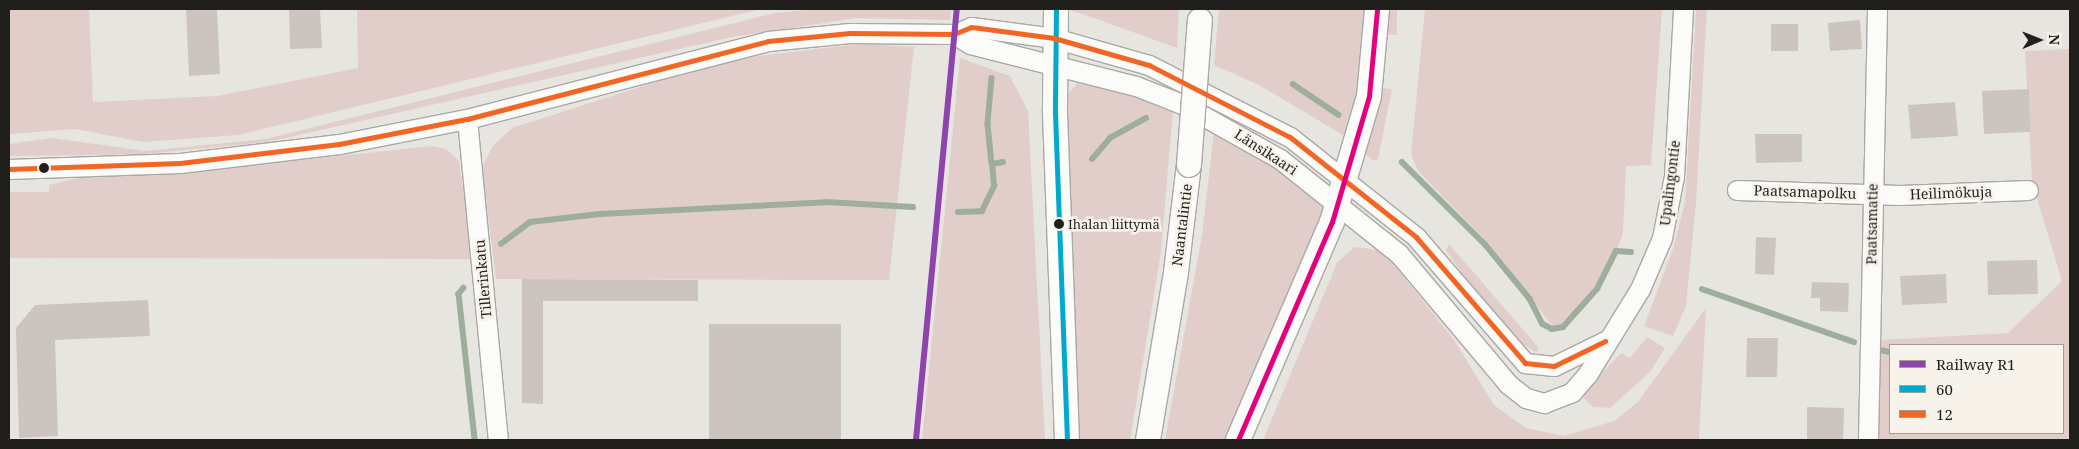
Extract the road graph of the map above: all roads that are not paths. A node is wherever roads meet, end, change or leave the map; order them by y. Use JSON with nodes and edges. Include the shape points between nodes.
{"nodes":[{"id":1,"x":1056,"y":9,"type":"edge"},
{"id":2,"x":1376,"y":9,"type":"edge"},
{"id":3,"x":1683,"y":9,"type":"edge"},
{"id":4,"x":1877,"y":9,"type":"edge"},
{"id":5,"x":1200,"y":14,"type":"edge"},
{"id":6,"x":954,"y":34,"type":"junction"},
{"id":7,"x":1054,"y":38,"type":"junction"},
{"id":8,"x":1054,"y":63,"type":"junction"},
{"id":9,"x":467,"y":119,"type":"junction"},
{"id":10,"x":9,"y":169,"type":"edge"},
{"id":11,"x":1346,"y":177,"type":"junction"},
{"id":12,"x":1737,"y":190,"type":"dead end"},
{"id":13,"x":2028,"y":190,"type":"dead end"},
{"id":14,"x":1873,"y":194,"type":"junction"},
{"id":15,"x":1338,"y":203,"type":"junction"},
{"id":16,"x":1605,"y":341,"type":"junction"},
{"id":17,"x":1508,"y":384,"type":"joint"},
{"id":18,"x":498,"y":440,"type":"edge"},
{"id":19,"x":1067,"y":440,"type":"edge"},
{"id":20,"x":1148,"y":440,"type":"edge"},
{"id":21,"x":1238,"y":440,"type":"edge"},
{"id":22,"x":1868,"y":440,"type":"edge"}],
"edges":[{"from":1,"to":7,"type":"main road"},
{"from":2,"to":11,"type":"main road","via":[[1369,96]]},
{"from":3,"to":16,"type":"street","name":"Upalingontie","via":[[1668,214],[1652,265]]},
{"from":4,"to":14,"type":"street","name":"Paatsamatie"},
{"from":5,"to":20,"type":"main road","name":"Naantalintie","bridge":true,"via":[[1176,272]]},
{"from":6,"to":7,"type":"street","name":"Länsikaari","via":[[972,27]]},
{"from":6,"to":8,"type":"street","name":"Länsikaari","via":[[970,44]]},
{"from":6,"to":9,"type":"street","name":"Länsikaari","via":[[850,33],[768,42]]},
{"from":7,"to":8,"type":"main road"},
{"from":7,"to":11,"type":"street","name":"Länsikaari","via":[[1149,65],[1188,82],[1290,137]]},
{"from":8,"to":15,"type":"street","name":"Länsikaari","via":[[1098,73],[1182,104],[1280,159]]},
{"from":8,"to":19,"type":"main road"},
{"from":9,"to":10,"type":"street","name":"Länsikaari","via":[[250,156]]},
{"from":9,"to":18,"type":"street","name":"Tillerinkatu"},
{"from":11,"to":15,"type":"main road"},
{"from":11,"to":16,"type":"street","name":"Länsikaari","via":[[1416,237],[1519,359],[1535,367],[1554,366]]},
{"from":12,"to":14,"type":"street","name":"Paatsamapolku"},
{"from":13,"to":14,"type":"street","name":"Heilimökuja"},
{"from":14,"to":22,"type":"street","name":"Paatsamatie"},
{"from":15,"to":17,"type":"street","name":"Länsikaari","via":[[1428,284]]},
{"from":15,"to":21,"type":"main road"},
{"from":16,"to":17,"type":"street","name":"Upalingontie","via":[[1587,375],[1565,396],[1534,402]]}]}
